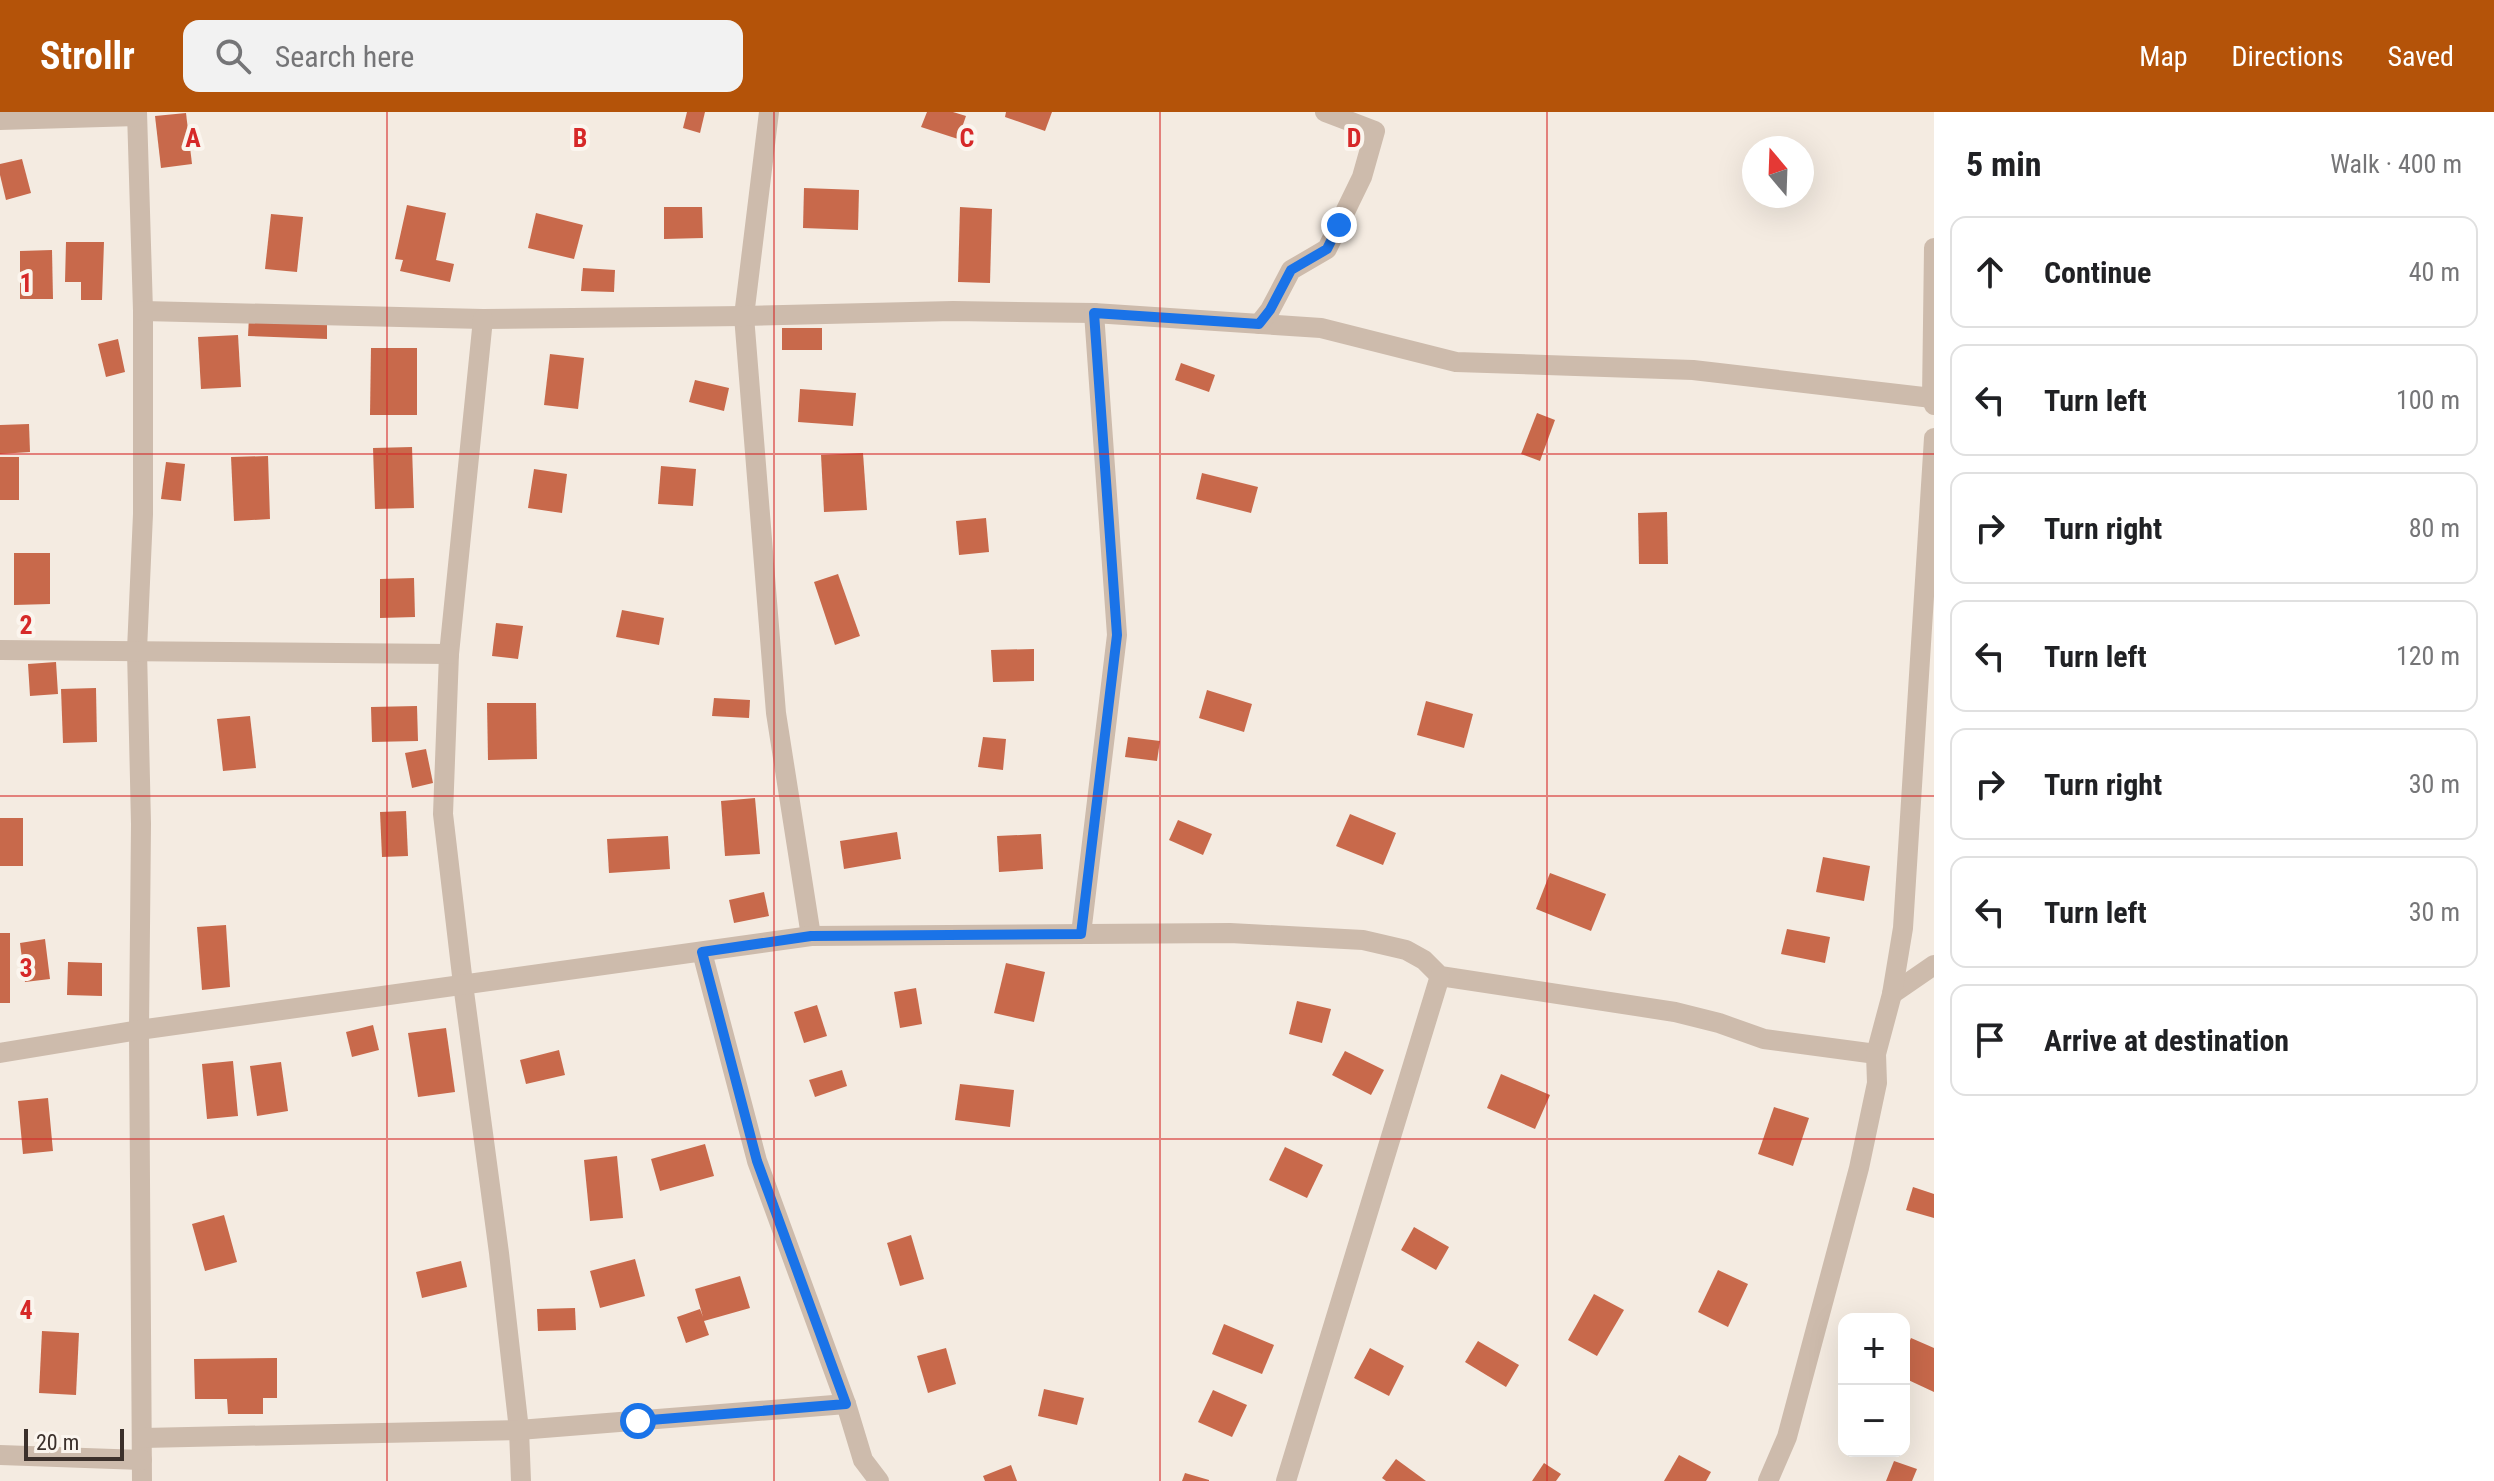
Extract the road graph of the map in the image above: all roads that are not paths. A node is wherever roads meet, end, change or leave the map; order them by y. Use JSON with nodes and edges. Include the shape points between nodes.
{"nodes":[{"id":1,"x":769,"y":112,"type":"edge"},
{"id":2,"x":1325,"y":112,"type":"edge"},
{"id":3,"x":137,"y":114,"type":"edge"},
{"id":4,"x":0,"y":120,"type":"edge"},
{"id":5,"x":1934,"y":248,"type":"edge"},
{"id":6,"x":143,"y":311,"type":"junction"},
{"id":7,"x":1094,"y":313,"type":"junction"},
{"id":8,"x":744,"y":316,"type":"junction"},
{"id":9,"x":483,"y":319,"type":"junction"},
{"id":10,"x":1259,"y":324,"type":"junction"},
{"id":11,"x":1933,"y":402,"type":"edge"},
{"id":12,"x":1934,"y":438,"type":"edge"},
{"id":13,"x":0,"y":650,"type":"edge"},
{"id":14,"x":137,"y":650,"type":"junction"},
{"id":15,"x":449,"y":654,"type":"junction"},
{"id":16,"x":1081,"y":934,"type":"junction"},
{"id":17,"x":811,"y":936,"type":"junction"},
{"id":18,"x":702,"y":952,"type":"junction"},
{"id":19,"x":1934,"y":965,"type":"edge"},
{"id":20,"x":1440,"y":976,"type":"junction"},
{"id":21,"x":463,"y":984,"type":"junction"},
{"id":22,"x":1892,"y":994,"type":"junction"},
{"id":23,"x":139,"y":1030,"type":"junction"},
{"id":24,"x":0,"y":1053,"type":"edge"},
{"id":25,"x":1876,"y":1054,"type":"junction"},
{"id":26,"x":846,"y":1404,"type":"junction"},
{"id":27,"x":519,"y":1430,"type":"junction"},
{"id":28,"x":143,"y":1438,"type":"junction"},
{"id":29,"x":0,"y":1455,"type":"edge"},
{"id":30,"x":142,"y":1460,"type":"junction"},
{"id":31,"x":142,"y":1481,"type":"edge"},
{"id":32,"x":521,"y":1481,"type":"edge"},
{"id":33,"x":879,"y":1481,"type":"edge"},
{"id":34,"x":1286,"y":1481,"type":"edge"},
{"id":35,"x":1768,"y":1481,"type":"edge"}],
"edges":[{"from":1,"to":8,"type":"street"},
{"from":2,"to":10,"type":"street","via":[[1375,131],[1362,177],[1327,249],[1291,270]]},
{"from":3,"to":4,"type":"street"},
{"from":3,"to":6,"type":"street"},
{"from":5,"to":11,"type":"street"},
{"from":6,"to":9,"type":"street"},
{"from":6,"to":14,"type":"street"},
{"from":7,"to":8,"type":"street"},
{"from":7,"to":10,"type":"street"},
{"from":7,"to":16,"type":"street","via":[[1117,635]]},
{"from":8,"to":9,"type":"street"},
{"from":8,"to":17,"type":"street","via":[[776,713]]},
{"from":9,"to":15,"type":"street"},
{"from":10,"to":11,"type":"street","via":[[1321,328],[1456,362],[1693,370]]},
{"from":12,"to":22,"type":"street","via":[[1903,928]]},
{"from":13,"to":14,"type":"street"},
{"from":14,"to":15,"type":"street"},
{"from":14,"to":23,"type":"street"},
{"from":15,"to":21,"type":"street","via":[[443,814]]},
{"from":16,"to":17,"type":"street"},
{"from":16,"to":20,"type":"street","via":[[1230,933],[1363,940],[1406,950]]},
{"from":17,"to":18,"type":"street"},
{"from":18,"to":21,"type":"street"},
{"from":18,"to":26,"type":"street","via":[[757,1161]]},
{"from":19,"to":22,"type":"street"},
{"from":20,"to":25,"type":"street","via":[[1675,1012],[1764,1039]]},
{"from":20,"to":34,"type":"street"},
{"from":21,"to":23,"type":"street"},
{"from":21,"to":27,"type":"street"},
{"from":22,"to":25,"type":"street"},
{"from":23,"to":24,"type":"street"},
{"from":23,"to":28,"type":"street"},
{"from":25,"to":35,"type":"street","via":[[1877,1083],[1859,1168],[1787,1437]]},
{"from":26,"to":27,"type":"street"},
{"from":26,"to":33,"type":"street","via":[[863,1460]]},
{"from":27,"to":28,"type":"street"},
{"from":27,"to":32,"type":"street"},
{"from":28,"to":30,"type":"street"},
{"from":29,"to":30,"type":"street"},
{"from":30,"to":31,"type":"street"}]}
